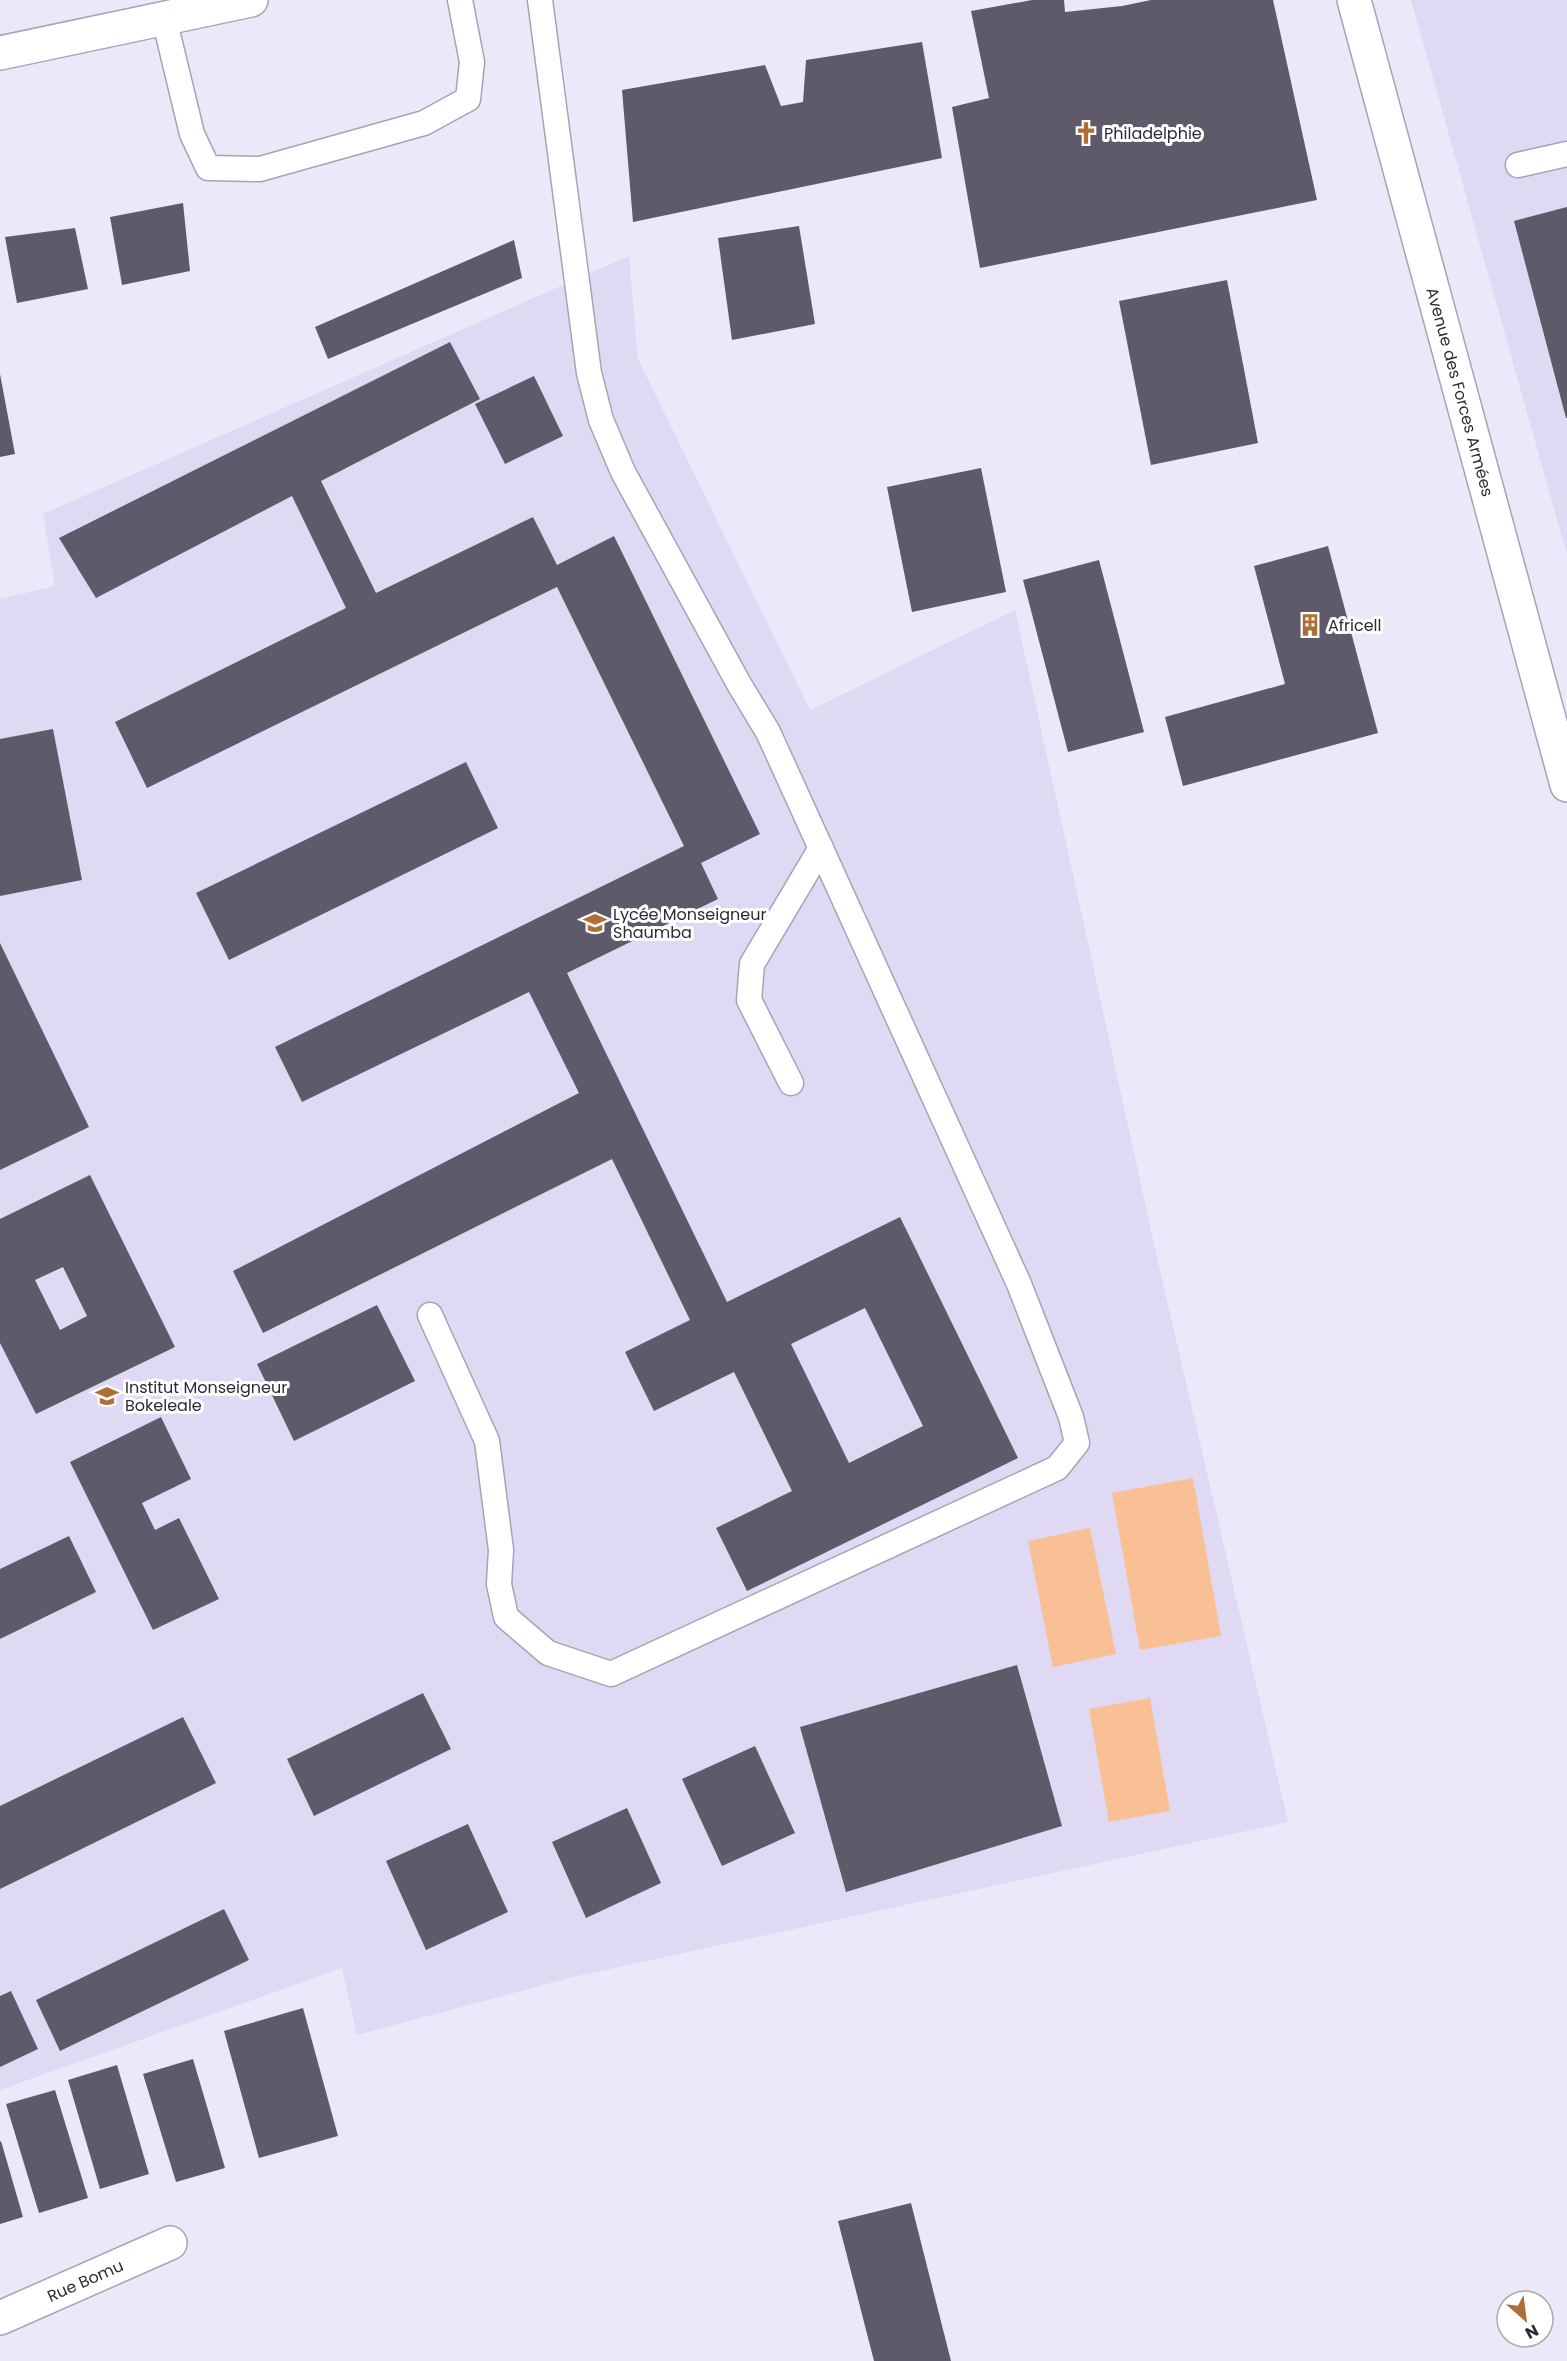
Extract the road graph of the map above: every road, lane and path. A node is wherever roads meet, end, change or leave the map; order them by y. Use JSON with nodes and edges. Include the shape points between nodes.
{"nodes":[{"id":1,"x":251,"y":0,"type":"edge"},
{"id":2,"x":460,"y":0,"type":"edge"},
{"id":3,"x":540,"y":0,"type":"edge"},
{"id":4,"x":1354,"y":0,"type":"edge"},
{"id":5,"x":164,"y":18,"type":"junction"},
{"id":6,"x":0,"y":53,"type":"edge"},
{"id":7,"x":1567,"y":154,"type":"edge"},
{"id":8,"x":1518,"y":165,"type":"dead end"},
{"id":9,"x":1567,"y":784,"type":"edge"},
{"id":10,"x":821,"y":848,"type":"junction"},
{"id":11,"x":791,"y":1083,"type":"dead end"},
{"id":12,"x":430,"y":1315,"type":"dead end"},
{"id":13,"x":170,"y":2243,"type":"dead end"},
{"id":14,"x":0,"y":2318,"type":"edge"}],
"edges":[{"from":1,"to":5,"type":"street"},
{"from":2,"to":5,"type":"lane","via":[[472,62],[468,99],[424,123],[260,169],[208,168],[192,134]]},
{"from":3,"to":10,"type":"lane","via":[[587,362],[601,420],[623,472],[768,732]]},
{"from":4,"to":9,"type":"street","name":"Avenue des Forces Armées"},
{"from":5,"to":6,"type":"street"},
{"from":7,"to":8,"type":"lane"},
{"from":10,"to":11,"type":"lane","via":[[752,964],[749,1000]]},
{"from":10,"to":12,"type":"lane","via":[[1019,1284],[1071,1417],[1077,1443],[1057,1468],[611,1674],[548,1653],[506,1617],[499,1584],[501,1550],[487,1442]]},
{"from":13,"to":14,"type":"street","name":"Rue Bomu"}]}
